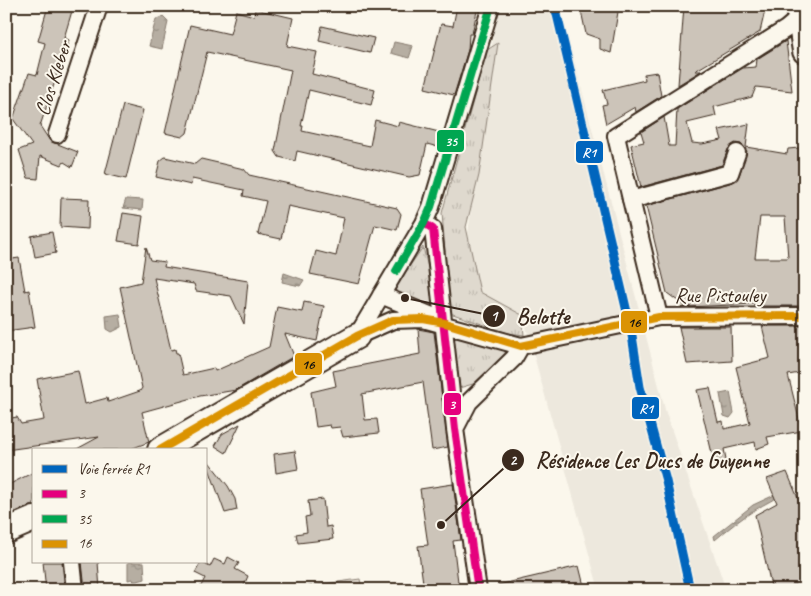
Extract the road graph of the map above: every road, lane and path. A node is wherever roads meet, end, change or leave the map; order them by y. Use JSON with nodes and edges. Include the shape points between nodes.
{"nodes":[{"id":1,"x":99,"y":6,"type":"edge"},
{"id":2,"x":491,"y":6,"type":"edge"},
{"id":3,"x":800,"y":12,"type":"edge"},
{"id":4,"x":805,"y":51,"type":"edge"},
{"id":5,"x":58,"y":134,"type":"dead end"},
{"id":6,"x":737,"y":154,"type":"dead end"},
{"id":7,"x":631,"y":200,"type":"junction"},
{"id":8,"x":424,"y":223,"type":"junction"},
{"id":9,"x":381,"y":295,"type":"junction"},
{"id":10,"x":805,"y":316,"type":"edge"},
{"id":11,"x":658,"y":317,"type":"junction"},
{"id":12,"x":445,"y":324,"type":"junction"},
{"id":13,"x":357,"y":336,"type":"junction"},
{"id":14,"x":521,"y":346,"type":"junction"},
{"id":15,"x":455,"y":429,"type":"junction"},
{"id":16,"x":163,"y":448,"type":"edge"},
{"id":17,"x":32,"y":520,"type":"edge"},
{"id":18,"x":6,"y":532,"type":"edge"},
{"id":19,"x":72,"y":564,"type":"edge"},
{"id":20,"x":75,"y":590,"type":"edge"},
{"id":21,"x":478,"y":590,"type":"edge"}],
"edges":[{"from":1,"to":5,"type":"street","name":"Clos Kleber"},
{"from":2,"to":8,"type":"street"},
{"from":3,"to":4,"type":"street"},
{"from":3,"to":7,"type":"street","via":[[786,29],[616,136]]},
{"from":6,"to":7,"type":"street","via":[[730,173]]},
{"from":7,"to":11,"type":"street"},
{"from":8,"to":9,"type":"street"},
{"from":8,"to":12,"type":"street","via":[[433,229]]},
{"from":9,"to":12,"type":"street","via":[[425,312]]},
{"from":9,"to":13,"type":"street"},
{"from":10,"to":11,"type":"street","name":"Rue Pistouley"},
{"from":11,"to":14,"type":"street","name":"Rue Pistouley"},
{"from":12,"to":13,"type":"street","via":[[423,319],[393,320]]},
{"from":12,"to":14,"type":"street"},
{"from":12,"to":15,"type":"street"},
{"from":13,"to":16,"type":"street"},
{"from":14,"to":15,"type":"street","via":[[514,358],[469,402]]},
{"from":15,"to":21,"type":"street"},
{"from":17,"to":18,"type":"street"},
{"from":19,"to":20,"type":"street"}]}
